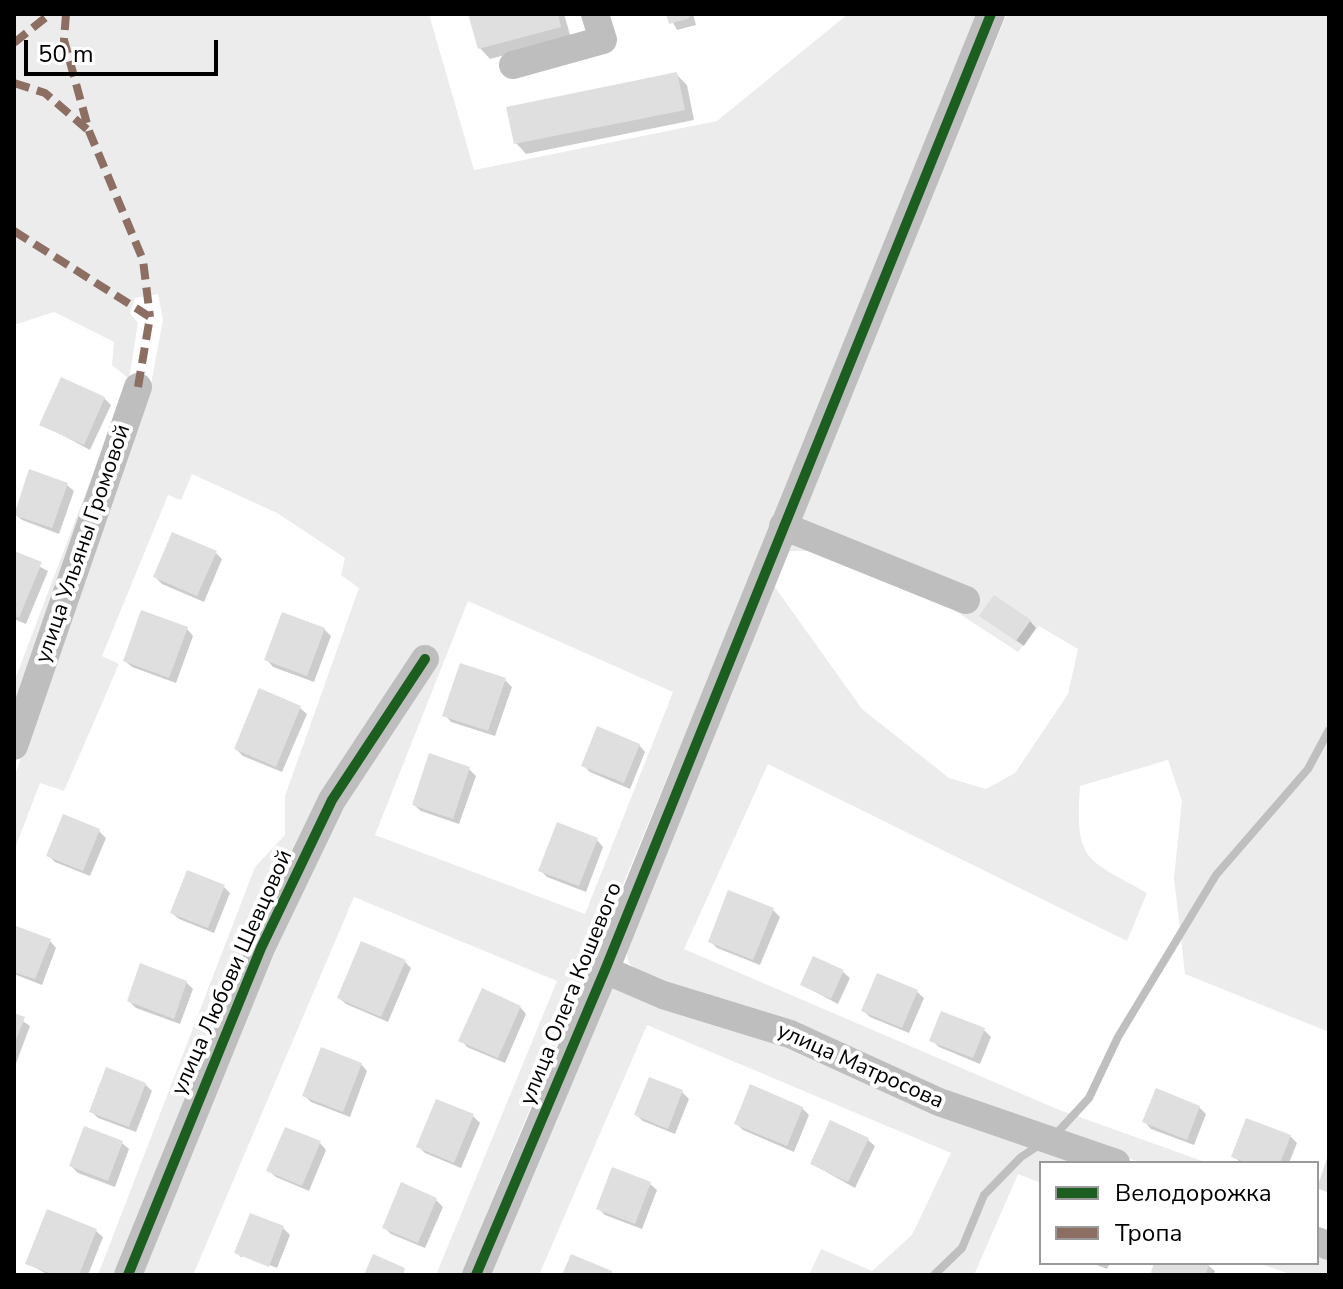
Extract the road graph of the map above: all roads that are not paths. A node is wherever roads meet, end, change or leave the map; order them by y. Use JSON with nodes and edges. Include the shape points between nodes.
{"nodes":[{"id":1,"x":595,"y":14,"type":"edge"},
{"id":2,"x":991,"y":14,"type":"edge"},
{"id":3,"x":513,"y":65,"type":"dead end"},
{"id":4,"x":138,"y":387,"type":"dead end"},
{"id":5,"x":783,"y":526,"type":"junction"},
{"id":6,"x":966,"y":600,"type":"dead end"},
{"id":7,"x":425,"y":659,"type":"dead end"},
{"id":8,"x":14,"y":746,"type":"edge"},
{"id":9,"x":605,"y":970,"type":"junction"},
{"id":10,"x":1110,"y":1161,"type":"edge"},
{"id":11,"x":128,"y":1275,"type":"edge"},
{"id":12,"x":476,"y":1275,"type":"edge"}],
"edges":[{"from":1,"to":3,"type":"street","via":[[603,40]]},
{"from":2,"to":5,"type":"street","name":"улица Олега Кошевого"},
{"from":4,"to":8,"type":"street","name":"улица Ульяны Громовой"},
{"from":5,"to":6,"type":"street"},
{"from":5,"to":9,"type":"street","name":"улица Олега Кошевого"},
{"from":7,"to":11,"type":"street","name":"улица Любови Шевцовой","via":[[332,800],[261,948]]},
{"from":9,"to":10,"type":"street","name":"улица Матросова","via":[[663,995],[790,1034],[939,1102]]},
{"from":9,"to":12,"type":"street","name":"улица Олега Кошевого"}]}
